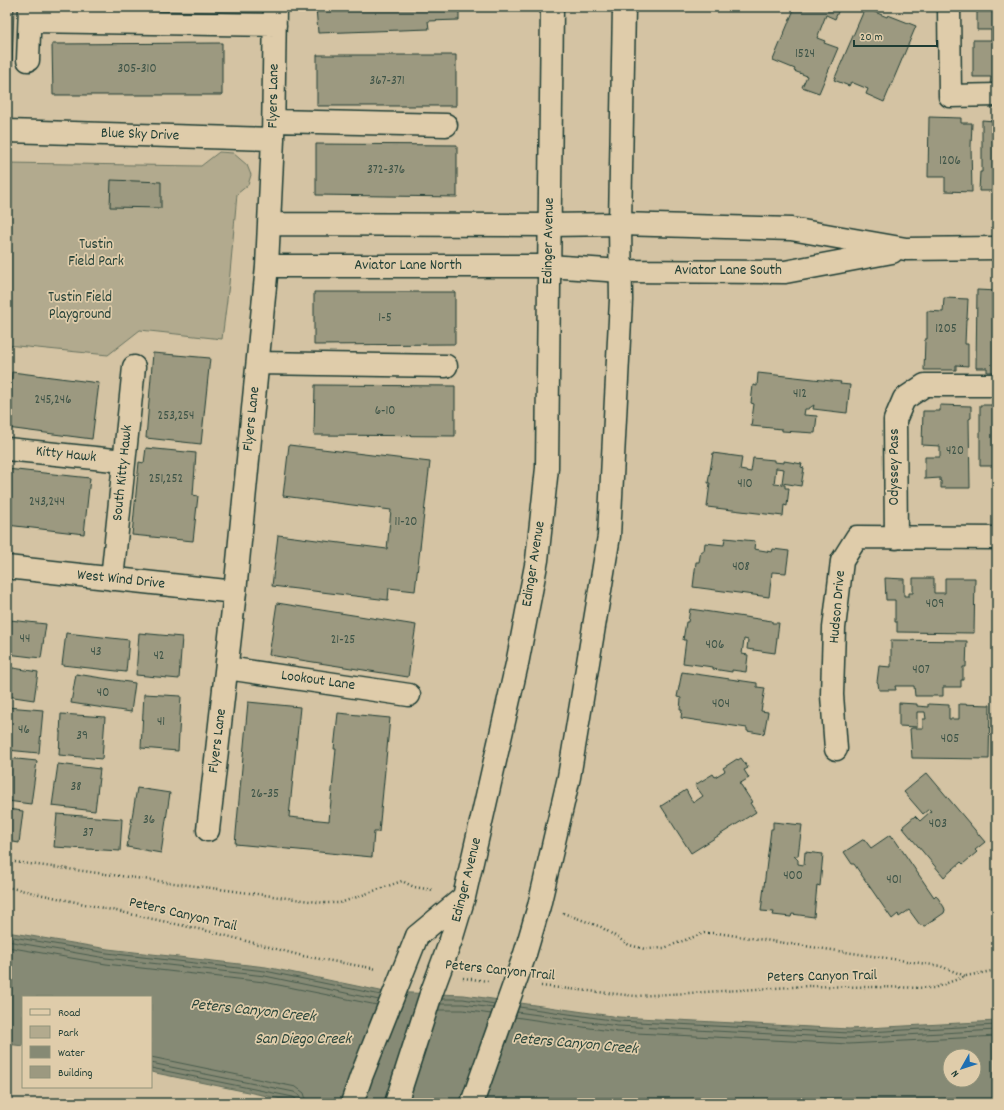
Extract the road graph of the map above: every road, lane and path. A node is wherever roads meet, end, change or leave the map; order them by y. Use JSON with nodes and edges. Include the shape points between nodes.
{"nodes":[{"id":1,"x":552,"y":7,"type":"edge"},
{"id":2,"x":624,"y":7,"type":"edge"},
{"id":3,"x":949,"y":7,"type":"edge"},
{"id":4,"x":30,"y":14,"type":"edge"},
{"id":5,"x":275,"y":16,"type":"edge"},
{"id":6,"x":28,"y":60,"type":"dead end"},
{"id":7,"x":997,"y":95,"type":"edge"},
{"id":8,"x":446,"y":125,"type":"dead end"},
{"id":9,"x":274,"y":130,"type":"junction"},
{"id":10,"x":7,"y":132,"type":"edge"},
{"id":11,"x":270,"y":224,"type":"junction"},
{"id":12,"x":620,"y":224,"type":"junction"},
{"id":13,"x":549,"y":225,"type":"junction"},
{"id":14,"x":997,"y":248,"type":"edge"},
{"id":15,"x":906,"y":249,"type":"junction"},
{"id":16,"x":267,"y":266,"type":"junction"},
{"id":17,"x":549,"y":266,"type":"junction"},
{"id":18,"x":621,"y":271,"type":"junction"},
{"id":19,"x":258,"y":363,"type":"junction"},
{"id":20,"x":446,"y":366,"type":"dead end"},
{"id":21,"x":134,"y":367,"type":"dead end"},
{"id":22,"x":997,"y":385,"type":"edge"},
{"id":23,"x":7,"y":449,"type":"edge"},
{"id":24,"x":124,"y":461,"type":"junction"},
{"id":25,"x":896,"y":538,"type":"junction"},
{"id":26,"x":997,"y":538,"type":"edge"},
{"id":27,"x":7,"y":567,"type":"edge"},
{"id":28,"x":112,"y":579,"type":"junction"},
{"id":29,"x":236,"y":592,"type":"junction"},
{"id":30,"x":227,"y":668,"type":"junction"},
{"id":31,"x":409,"y":695,"type":"dead end"},
{"id":32,"x":836,"y":749,"type":"dead end"},
{"id":33,"x":208,"y":830,"type":"dead end"},
{"id":34,"x":7,"y":861,"type":"edge"},
{"id":35,"x":7,"y":887,"type":"edge"},
{"id":36,"x":414,"y":887,"type":"dead end"},
{"id":37,"x":464,"y":897,"type":"junction"},
{"id":38,"x":574,"y":917,"type":"dead end"},
{"id":39,"x":379,"y":970,"type":"dead end"},
{"id":40,"x":997,"y":970,"type":"edge"},
{"id":41,"x":966,"y":976,"type":"junction"},
{"id":42,"x":457,"y":978,"type":"dead end"},
{"id":43,"x":488,"y":981,"type":"dead end"},
{"id":44,"x":535,"y":986,"type":"dead end"},
{"id":45,"x":352,"y":1103,"type":"edge"},
{"id":46,"x":396,"y":1103,"type":"edge"},
{"id":47,"x":472,"y":1103,"type":"edge"}],
"edges":[{"from":1,"to":13,"type":"street","name":"Edinger Avenue"},
{"from":2,"to":12,"type":"street"},
{"from":3,"to":7,"type":"street","via":[[950,96]]},
{"from":4,"to":5,"type":"street"},
{"from":4,"to":6,"type":"street"},
{"from":5,"to":9,"type":"street","name":"Flyers Lane"},
{"from":8,"to":9,"type":"street","name":"Blue Sky Drive"},
{"from":9,"to":10,"type":"street","name":"Blue Sky Drive"},
{"from":9,"to":11,"type":"street","name":"Flyers Lane"},
{"from":11,"to":13,"type":"street"},
{"from":11,"to":16,"type":"street","name":"Flyers Lane"},
{"from":12,"to":13,"type":"street","name":"Aviator Lane South"},
{"from":12,"to":15,"type":"street","name":"Aviator Lane South","via":[[791,229]]},
{"from":12,"to":18,"type":"street"},
{"from":13,"to":17,"type":"street","name":"Edinger Avenue"},
{"from":14,"to":15,"type":"street","name":"Aviator Lane South"},
{"from":15,"to":18,"type":"street","name":"Aviator Lane South","via":[[785,272]]},
{"from":16,"to":17,"type":"street","name":"Aviator Lane North"},
{"from":16,"to":19,"type":"street","name":"Flyers Lane"},
{"from":17,"to":18,"type":"street","name":"Aviator Lane South"},
{"from":17,"to":37,"type":"street","name":"Edinger Avenue","via":[[547,468],[537,560],[517,664]]},
{"from":18,"to":47,"type":"street","bridge":true,"via":[[609,536],[569,777],[539,906],[525,954]]},
{"from":19,"to":20,"type":"street"},
{"from":19,"to":29,"type":"street","name":"Flyers Lane"},
{"from":21,"to":24,"type":"street","name":"South Kitty Hawk"},
{"from":22,"to":25,"type":"street","name":"Odyssey Pass","via":[[925,385],[904,399],[895,420]]},
{"from":23,"to":24,"type":"street","name":"Kitty Hawk"},
{"from":24,"to":28,"type":"street","name":"South Kitty Hawk"},
{"from":25,"to":26,"type":"street","name":"Hudson Drive"},
{"from":25,"to":32,"type":"street","name":"Hudson Drive","via":[[857,537],[842,561],[834,628],[832,688]]},
{"from":27,"to":28,"type":"street","name":"West Wind Drive"},
{"from":28,"to":29,"type":"street","name":"West Wind Drive"},
{"from":29,"to":30,"type":"street","name":"Flyers Lane"},
{"from":30,"to":31,"type":"street","name":"Lookout Lane"},
{"from":30,"to":33,"type":"street","name":"Flyers Lane"},
{"from":34,"to":36,"type":"path","via":[[325,903],[340,903],[402,881]]},
{"from":35,"to":39,"type":"path","name":"Peters Canyon Trail","via":[[212,932],[303,956]]},
{"from":37,"to":45,"type":"street","bridge":true,"via":[[417,936]]},
{"from":37,"to":46,"type":"street","name":"Edinger Avenue","bridge":true},
{"from":38,"to":41,"type":"path","via":[[600,927],[629,945],[645,949],[664,948],[704,933],[717,933],[940,966]]},
{"from":40,"to":41,"type":"path","name":"Peters Canyon Trail"},
{"from":41,"to":44,"type":"path","name":"Peters Canyon Trail","via":[[934,988],[809,986],[636,996]]},
{"from":42,"to":43,"type":"path","name":"Peters Canyon Trail"}]}
